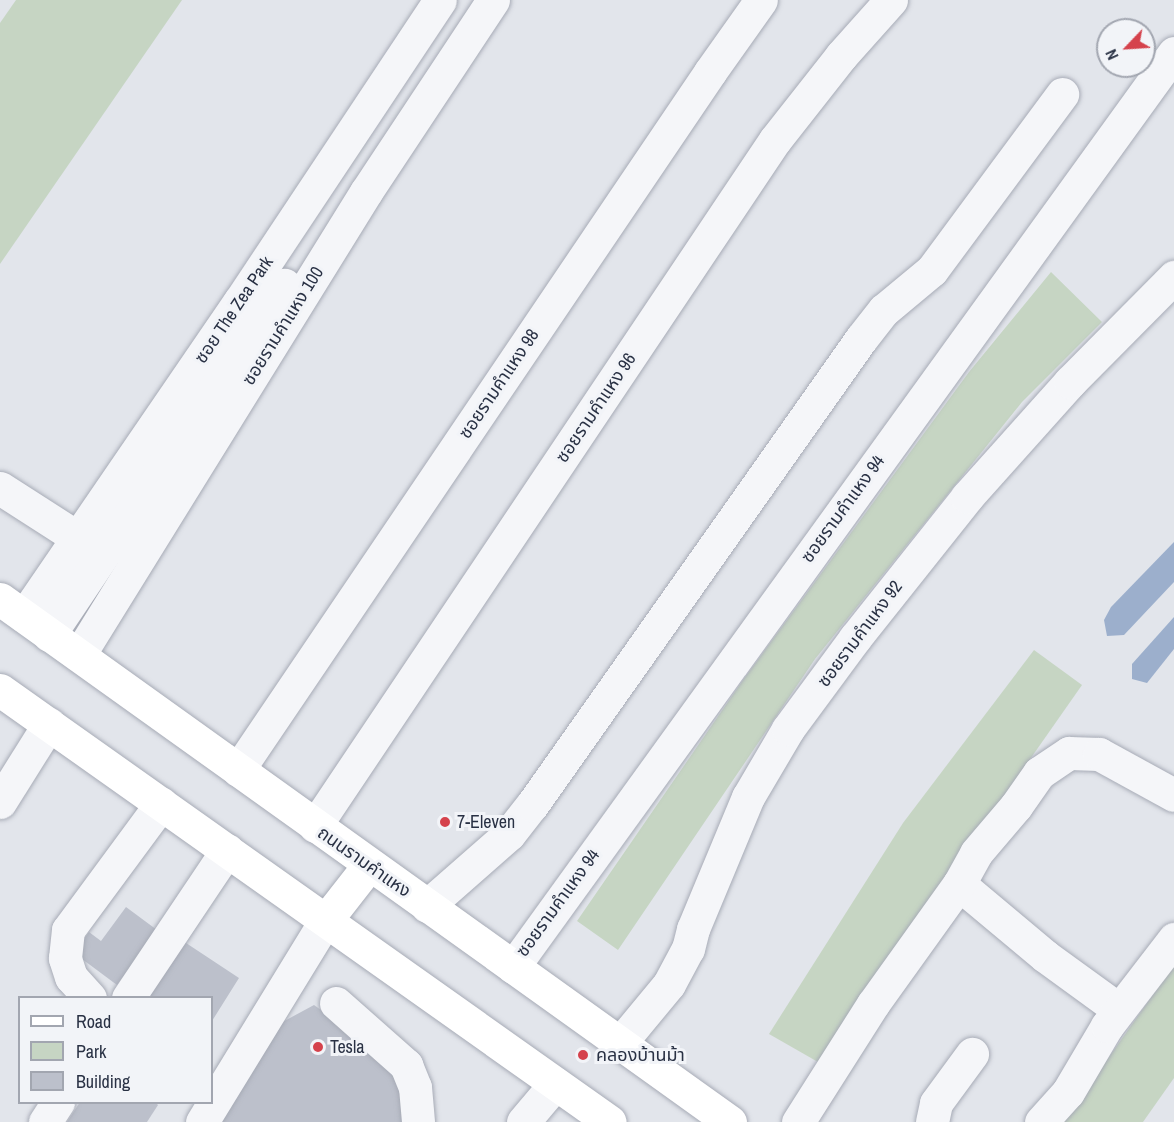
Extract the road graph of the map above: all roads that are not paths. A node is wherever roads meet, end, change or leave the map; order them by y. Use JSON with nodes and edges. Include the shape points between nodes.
{"nodes":[{"id":1,"x":440,"y":0,"type":"edge"},
{"id":2,"x":473,"y":0,"type":"edge"},
{"id":3,"x":493,"y":0,"type":"edge"},
{"id":4,"x":762,"y":0,"type":"edge"},
{"id":5,"x":891,"y":0,"type":"edge"},
{"id":6,"x":1174,"y":53,"type":"edge"},
{"id":7,"x":1062,"y":94,"type":"dead end"},
{"id":8,"x":1174,"y":277,"type":"edge"},
{"id":9,"x":0,"y":488,"type":"edge"},
{"id":10,"x":78,"y":538,"type":"junction"},
{"id":11,"x":25,"y":617,"type":"edge"},
{"id":12,"x":79,"y":655,"type":"junction"},
{"id":13,"x":0,"y":690,"type":"edge"},
{"id":14,"x":49,"y":724,"type":"junction"},
{"id":15,"x":238,"y":770,"type":"junction"},
{"id":16,"x":1174,"y":795,"type":"edge"},
{"id":17,"x":0,"y":802,"type":"edge"},
{"id":18,"x":161,"y":804,"type":"junction"},
{"id":19,"x":315,"y":826,"type":"junction"},
{"id":20,"x":227,"y":850,"type":"junction"},
{"id":21,"x":369,"y":865,"type":"junction"},
{"id":22,"x":959,"y":885,"type":"junction"},
{"id":23,"x":427,"y":906,"type":"junction"},
{"id":24,"x":326,"y":921,"type":"junction"},
{"id":25,"x":1174,"y":939,"type":"edge"},
{"id":26,"x":513,"y":967,"type":"junction"},
{"id":27,"x":88,"y":996,"type":"edge"},
{"id":28,"x":129,"y":996,"type":"edge"},
{"id":29,"x":336,"y":1002,"type":"dead end"},
{"id":30,"x":1118,"y":1009,"type":"junction"},
{"id":31,"x":621,"y":1042,"type":"junction"},
{"id":32,"x":972,"y":1054,"type":"dead end"},
{"id":33,"x":555,"y":1084,"type":"junction"},
{"id":34,"x":57,"y":1104,"type":"edge"},
{"id":35,"x":45,"y":1122,"type":"edge"},
{"id":36,"x":202,"y":1122,"type":"edge"},
{"id":37,"x":418,"y":1122,"type":"edge"},
{"id":38,"x":523,"y":1122,"type":"edge"},
{"id":39,"x":610,"y":1122,"type":"edge"},
{"id":40,"x":730,"y":1122,"type":"edge"},
{"id":41,"x":798,"y":1122,"type":"edge"},
{"id":42,"x":932,"y":1122,"type":"edge"},
{"id":43,"x":1041,"y":1122,"type":"edge"}],
"edges":[{"from":1,"to":10,"type":"street","name":"ซอย The Zea Park"},
{"from":2,"to":11,"type":"street","name":"ซอยรามคำแหง 100"},
{"from":3,"to":12,"type":"street","name":"ซอยรามคำแหง 100","via":[[366,192]]},
{"from":4,"to":15,"type":"street","name":"ซอยรามคําแหง 98"},
{"from":5,"to":19,"type":"street","name":"ซอยรามคําแหง 96","via":[[775,140]]},
{"from":6,"to":26,"type":"street","name":"ซอยรามคําแหง 94"},
{"from":7,"to":23,"type":"street","via":[[932,270],[884,310],[861,339],[532,805],[509,834]]},
{"from":8,"to":31,"type":"street","name":"ซอยรามคําแหง 92","via":[[1070,382],[967,497],[788,729],[748,797],[688,949],[669,984]]},
{"from":9,"to":10,"type":"street"},
{"from":10,"to":11,"type":"street","name":"ซอย The Zea Park"},
{"from":11,"to":12,"type":"main road","name":"ถนนรามคำแหง"},
{"from":12,"to":15,"type":"main road","name":"ถนนรามคำแหง"},
{"from":13,"to":14,"type":"main road"},
{"from":14,"to":17,"type":"street"},
{"from":14,"to":18,"type":"main road"},
{"from":15,"to":19,"type":"main road","name":"ถนนรามคำแหง"},
{"from":16,"to":22,"type":"street","via":[[1099,754],[1069,753],[1039,773],[976,853]]},
{"from":18,"to":20,"type":"main road"},
{"from":18,"to":27,"type":"street","via":[[68,930],[65,958],[71,976]]},
{"from":19,"to":21,"type":"main road","name":"ถนนรามคำแหง"},
{"from":20,"to":24,"type":"main road"},
{"from":20,"to":28,"type":"street"},
{"from":21,"to":23,"type":"main road","name":"ถนนรามคำแหง"},
{"from":21,"to":24,"type":"main road"},
{"from":22,"to":30,"type":"street","via":[[1044,956]]},
{"from":22,"to":41,"type":"street","via":[[873,1004]]},
{"from":23,"to":26,"type":"main road","name":"ถนนรามคำแหง"},
{"from":24,"to":33,"type":"main road"},
{"from":24,"to":36,"type":"street"},
{"from":25,"to":30,"type":"street"},
{"from":26,"to":31,"type":"main road","name":"ถนนรามคำแหง"},
{"from":29,"to":37,"type":"street","via":[[406,1065],[415,1087]]},
{"from":30,"to":43,"type":"street","via":[[1068,1092]]},
{"from":31,"to":40,"type":"main road","name":"ถนนรามคำแหง"},
{"from":32,"to":42,"type":"street","via":[[936,1103]]},
{"from":33,"to":38,"type":"street"},
{"from":33,"to":39,"type":"main road"},
{"from":34,"to":35,"type":"street"}]}
